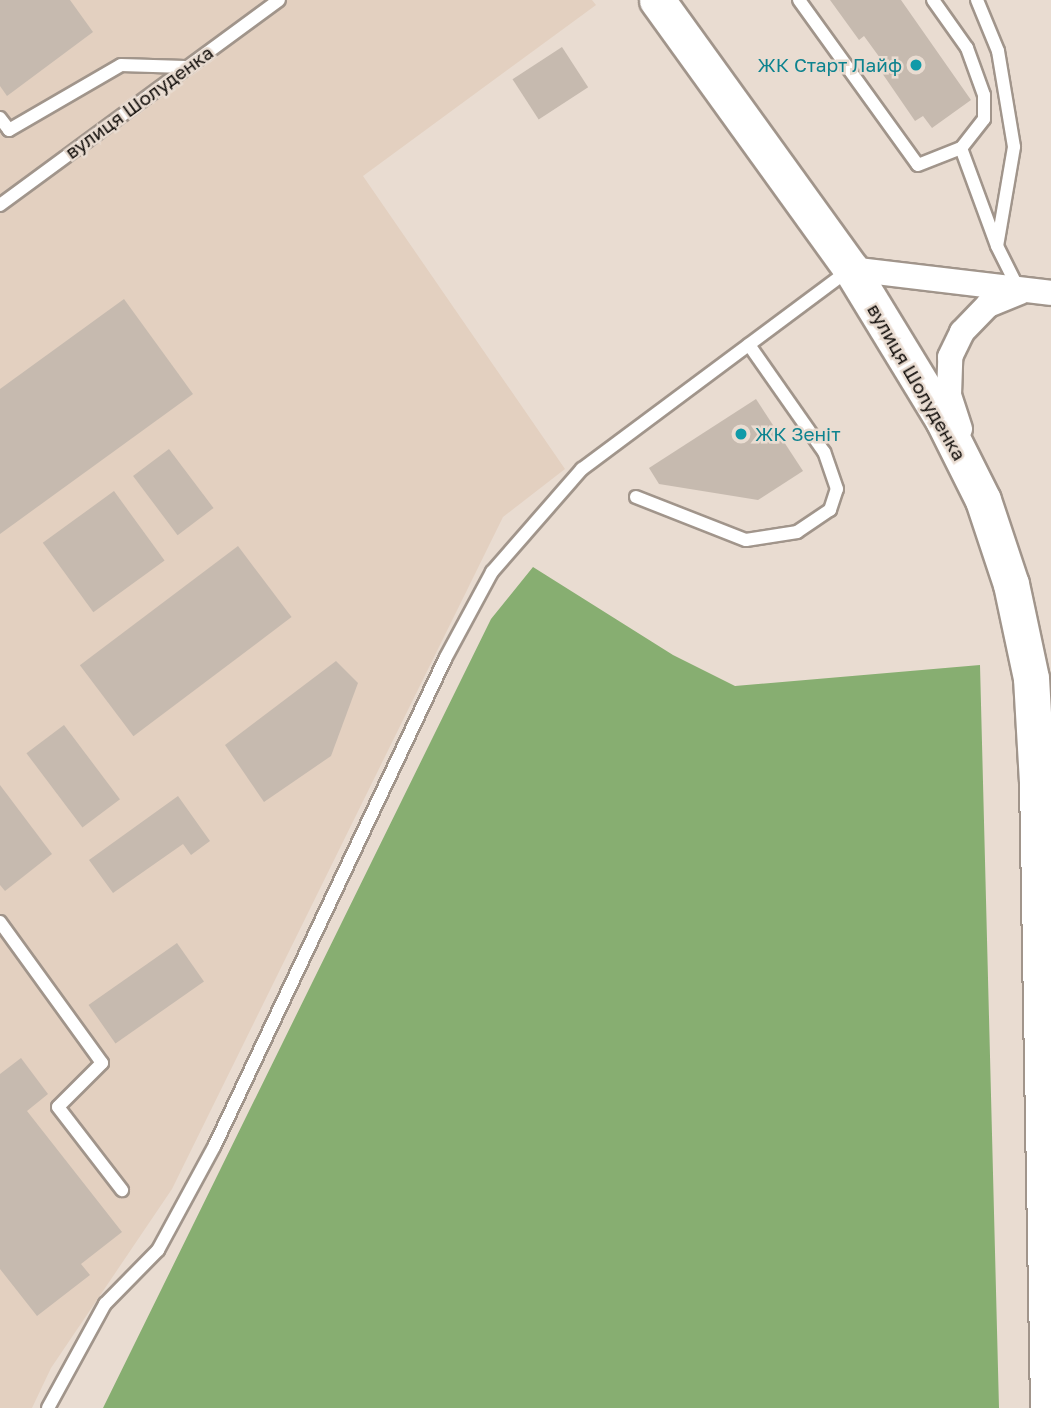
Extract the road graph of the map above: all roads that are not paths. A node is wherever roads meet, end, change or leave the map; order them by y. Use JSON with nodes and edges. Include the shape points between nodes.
{"nodes":[{"id":1,"x":279,"y":0,"type":"edge"},
{"id":2,"x":657,"y":0,"type":"edge"},
{"id":3,"x":799,"y":0,"type":"edge"},
{"id":4,"x":933,"y":0,"type":"edge"},
{"id":5,"x":977,"y":0,"type":"edge"},
{"id":6,"x":186,"y":66,"type":"junction"},
{"id":7,"x":0,"y":118,"type":"edge"},
{"id":8,"x":961,"y":148,"type":"junction"},
{"id":9,"x":0,"y":205,"type":"edge"},
{"id":10,"x":997,"y":246,"type":"junction"},
{"id":11,"x":851,"y":269,"type":"junction"},
{"id":12,"x":1020,"y":292,"type":"junction"},
{"id":13,"x":1051,"y":293,"type":"edge"},
{"id":14,"x":750,"y":345,"type":"junction"},
{"id":15,"x":636,"y":497,"type":"dead end"},
{"id":16,"x":982,"y":500,"type":"junction"},
{"id":17,"x":0,"y":922,"type":"edge"},
{"id":18,"x":122,"y":1190,"type":"dead end"},
{"id":19,"x":48,"y":1408,"type":"edge"},
{"id":20,"x":1048,"y":1408,"type":"edge"}],
"edges":[{"from":1,"to":6,"type":"lane","name":"вулиця Шолуденка"},
{"from":2,"to":11,"type":"main road","name":"вулиця Шолуденка"},
{"from":3,"to":8,"type":"lane","via":[[918,165]]},
{"from":4,"to":8,"type":"lane","via":[[967,48],[984,96],[984,119]]},
{"from":5,"to":10,"type":"lane","via":[[998,51],[1014,147]]},
{"from":6,"to":7,"type":"lane","via":[[121,65],[9,130]]},
{"from":6,"to":9,"type":"lane","name":"вулиця Шолуденка"},
{"from":8,"to":10,"type":"lane"},
{"from":10,"to":12,"type":"lane"},
{"from":11,"to":12,"type":"street"},
{"from":11,"to":14,"type":"lane"},
{"from":11,"to":16,"type":"main road","name":"вулиця Шолуденка","via":[[943,420]]},
{"from":12,"to":13,"type":"street"},
{"from":12,"to":16,"type":"street","via":[[988,304],[962,332],[950,357],[949,396]]},
{"from":14,"to":15,"type":"lane","via":[[824,452],[837,489],[830,510],[797,532],[746,540]]},
{"from":14,"to":19,"type":"lane","via":[[582,469],[492,572],[446,657],[215,1147],[158,1250],[105,1304]]},
{"from":16,"to":20,"type":"main road","name":"вулиця Шолуденка","via":[[1011,584],[1031,678],[1037,781]]},
{"from":17,"to":18,"type":"lane","via":[[102,1063],[58,1107]]}]}
